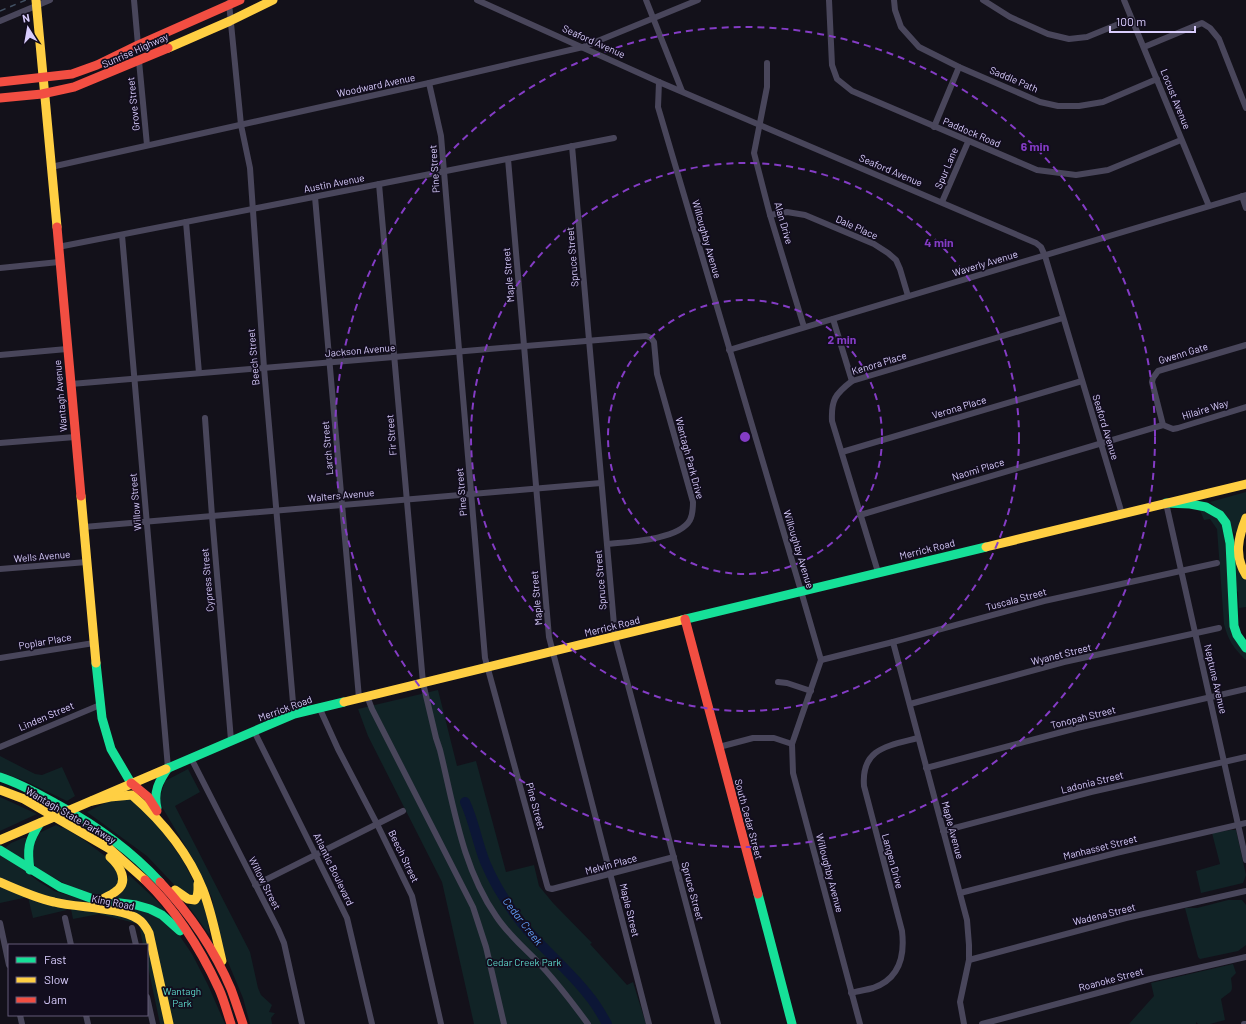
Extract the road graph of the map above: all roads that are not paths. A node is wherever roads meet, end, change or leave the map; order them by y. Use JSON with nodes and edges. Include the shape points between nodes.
{"nodes":[{"id":1,"x":50,"y":0,"type":"edge"},
{"id":2,"x":134,"y":0,"type":"edge"},
{"id":3,"x":240,"y":0,"type":"edge"},
{"id":4,"x":273,"y":0,"type":"edge"},
{"id":5,"x":477,"y":0,"type":"edge"},
{"id":6,"x":646,"y":0,"type":"edge"},
{"id":7,"x":698,"y":0,"type":"edge"},
{"id":8,"x":829,"y":0,"type":"edge"},
{"id":9,"x":894,"y":0,"type":"edge"},
{"id":10,"x":983,"y":0,"type":"edge"},
{"id":11,"x":1124,"y":0,"type":"edge"},
{"id":12,"x":229,"y":2,"type":"edge"},
{"id":13,"x":36,"y":3,"type":"edge"},
{"id":14,"x":654,"y":19,"type":"junction"},
{"id":15,"x":1131,"y":19,"type":"junction"},
{"id":16,"x":0,"y":21,"type":"edge"},
{"id":17,"x":230,"y":21,"type":"junction"},
{"id":18,"x":138,"y":45,"type":"junction"},
{"id":19,"x":583,"y":47,"type":"junction"},
{"id":20,"x":1144,"y":47,"type":"junction"},
{"id":21,"x":139,"y":60,"type":"junction"},
{"id":22,"x":768,"y":63,"type":"dead end"},
{"id":23,"x":959,"y":67,"type":"junction"},
{"id":24,"x":42,"y":77,"type":"junction"},
{"id":25,"x":1156,"y":79,"type":"junction"},
{"id":26,"x":0,"y":82,"type":"edge"},
{"id":27,"x":659,"y":82,"type":"junction"},
{"id":28,"x":429,"y":83,"type":"junction"},
{"id":29,"x":682,"y":91,"type":"junction"},
{"id":30,"x":44,"y":94,"type":"junction"},
{"id":31,"x":0,"y":98,"type":"edge"},
{"id":32,"x":1246,"y":108,"type":"edge"},
{"id":33,"x":759,"y":123,"type":"junction"},
{"id":34,"x":241,"y":124,"type":"junction"},
{"id":35,"x":934,"y":126,"type":"junction"},
{"id":36,"x":614,"y":138,"type":"dead end"},
{"id":37,"x":1181,"y":140,"type":"junction"},
{"id":38,"x":968,"y":142,"type":"junction"},
{"id":39,"x":147,"y":145,"type":"junction"},
{"id":40,"x":572,"y":146,"type":"junction"},
{"id":41,"x":508,"y":159,"type":"junction"},
{"id":42,"x":51,"y":167,"type":"junction"},
{"id":43,"x":444,"y":172,"type":"junction"},
{"id":44,"x":379,"y":184,"type":"junction"},
{"id":45,"x":1244,"y":195,"type":"edge"},
{"id":46,"x":315,"y":197,"type":"junction"},
{"id":47,"x":942,"y":202,"type":"junction"},
{"id":48,"x":1209,"y":206,"type":"junction"},
{"id":49,"x":1246,"y":208,"type":"edge"},
{"id":50,"x":252,"y":209,"type":"junction"},
{"id":51,"x":770,"y":214,"type":"junction"},
{"id":52,"x":186,"y":222,"type":"junction"},
{"id":53,"x":122,"y":235,"type":"junction"},
{"id":54,"x":58,"y":247,"type":"junction"},
{"id":55,"x":1044,"y":256,"type":"junction"},
{"id":56,"x":59,"y":262,"type":"junction"},
{"id":57,"x":0,"y":268,"type":"edge"},
{"id":58,"x":908,"y":296,"type":"junction"},
{"id":59,"x":1063,"y":318,"type":"junction"},
{"id":60,"x":833,"y":319,"type":"junction"},
{"id":61,"x":804,"y":328,"type":"junction"},
{"id":62,"x":651,"y":338,"type":"joint"},
{"id":63,"x":589,"y":340,"type":"junction"},
{"id":64,"x":1246,"y":345,"type":"edge"},
{"id":65,"x":524,"y":346,"type":"junction"},
{"id":66,"x":67,"y":349,"type":"junction"},
{"id":67,"x":729,"y":350,"type":"junction"},
{"id":68,"x":459,"y":351,"type":"junction"},
{"id":69,"x":0,"y":354,"type":"edge"},
{"id":70,"x":394,"y":357,"type":"junction"},
{"id":71,"x":329,"y":362,"type":"junction"},
{"id":72,"x":264,"y":368,"type":"junction"},
{"id":73,"x":199,"y":374,"type":"junction"},
{"id":74,"x":134,"y":379,"type":"junction"},
{"id":75,"x":852,"y":381,"type":"junction"},
{"id":76,"x":1082,"y":381,"type":"junction"},
{"id":77,"x":70,"y":384,"type":"junction"},
{"id":78,"x":1246,"y":407,"type":"edge"},
{"id":79,"x":205,"y":418,"type":"dead end"},
{"id":80,"x":1163,"y":425,"type":"junction"},
{"id":81,"x":75,"y":437,"type":"junction"},
{"id":82,"x":0,"y":443,"type":"edge"},
{"id":83,"x":1101,"y":443,"type":"junction"},
{"id":84,"x":842,"y":452,"type":"junction"},
{"id":85,"x":601,"y":483,"type":"junction"},
{"id":86,"x":1246,"y":484,"type":"edge"},
{"id":87,"x":536,"y":488,"type":"junction"},
{"id":88,"x":471,"y":494,"type":"junction"},
{"id":89,"x":406,"y":499,"type":"junction"},
{"id":90,"x":1166,"y":504,"type":"junction"},
{"id":91,"x":341,"y":505,"type":"junction"},
{"id":92,"x":277,"y":511,"type":"junction"},
{"id":93,"x":1122,"y":514,"type":"junction"},
{"id":94,"x":860,"y":515,"type":"junction"},
{"id":95,"x":212,"y":516,"type":"junction"},
{"id":96,"x":1246,"y":518,"type":"edge"},
{"id":97,"x":147,"y":522,"type":"junction"},
{"id":98,"x":84,"y":527,"type":"junction"},
{"id":99,"x":606,"y":544,"type":"junction"},
{"id":100,"x":87,"y":562,"type":"junction"},
{"id":101,"x":1217,"y":563,"type":"dead end"},
{"id":102,"x":0,"y":569,"type":"edge"},
{"id":103,"x":1181,"y":571,"type":"junction"},
{"id":104,"x":878,"y":572,"type":"junction"},
{"id":105,"x":1246,"y":575,"type":"edge"},
{"id":106,"x":801,"y":591,"type":"junction"},
{"id":107,"x":685,"y":619,"type":"junction"},
{"id":108,"x":1219,"y":628,"type":"dead end"},
{"id":109,"x":1195,"y":633,"type":"junction"},
{"id":110,"x":615,"y":636,"type":"junction"},
{"id":111,"x":893,"y":642,"type":"junction"},
{"id":112,"x":94,"y":643,"type":"junction"},
{"id":113,"x":1246,"y":648,"type":"edge"},
{"id":114,"x":553,"y":652,"type":"junction"},
{"id":115,"x":0,"y":658,"type":"edge"},
{"id":116,"x":821,"y":660,"type":"junction"},
{"id":117,"x":488,"y":667,"type":"junction"},
{"id":118,"x":778,"y":682,"type":"dead end"},
{"id":119,"x":423,"y":683,"type":"junction"},
{"id":120,"x":1246,"y":689,"type":"edge"},
{"id":121,"x":811,"y":691,"type":"junction"},
{"id":122,"x":363,"y":697,"type":"junction"},
{"id":123,"x":1210,"y":698,"type":"junction"},
{"id":124,"x":910,"y":704,"type":"junction"},
{"id":125,"x":100,"y":705,"type":"junction"},
{"id":126,"x":319,"y":707,"type":"junction"},
{"id":127,"x":294,"y":714,"type":"junction"},
{"id":128,"x":254,"y":731,"type":"junction"},
{"id":129,"x":918,"y":738,"type":"junction"},
{"id":130,"x":231,"y":740,"type":"junction"},
{"id":131,"x":792,"y":744,"type":"junction"},
{"id":132,"x":0,"y":747,"type":"edge"},
{"id":133,"x":719,"y":747,"type":"junction"},
{"id":134,"x":1246,"y":757,"type":"edge"},
{"id":135,"x":191,"y":758,"type":"junction"},
{"id":136,"x":1224,"y":762,"type":"junction"},
{"id":137,"x":168,"y":768,"type":"junction"},
{"id":138,"x":926,"y":768,"type":"junction"},
{"id":139,"x":0,"y":777,"type":"edge"},
{"id":140,"x":131,"y":783,"type":"junction"},
{"id":141,"x":0,"y":790,"type":"edge"},
{"id":142,"x":92,"y":801,"type":"junction"},
{"id":143,"x":403,"y":811,"type":"dead end"},
{"id":144,"x":158,"y":812,"type":"junction"},
{"id":145,"x":40,"y":823,"type":"junction"},
{"id":146,"x":1246,"y":823,"type":"edge"},
{"id":147,"x":377,"y":824,"type":"junction"},
{"id":148,"x":1238,"y":825,"type":"junction"},
{"id":149,"x":168,"y":831,"type":"junction"},
{"id":150,"x":944,"y":831,"type":"junction"},
{"id":151,"x":85,"y":835,"type":"junction"},
{"id":152,"x":0,"y":840,"type":"edge"},
{"id":153,"x":126,"y":849,"type":"junction"},
{"id":154,"x":0,"y":850,"type":"edge"},
{"id":155,"x":316,"y":855,"type":"junction"},
{"id":156,"x":674,"y":857,"type":"junction"},
{"id":157,"x":1246,"y":860,"type":"edge"},
{"id":158,"x":30,"y":870,"type":"junction"},
{"id":159,"x":610,"y":874,"type":"junction"},
{"id":160,"x":197,"y":878,"type":"junction"},
{"id":161,"x":0,"y":882,"type":"edge"},
{"id":162,"x":255,"y":885,"type":"junction"},
{"id":163,"x":552,"y":889,"type":"joint"},
{"id":164,"x":1246,"y":891,"type":"edge"},
{"id":165,"x":960,"y":893,"type":"junction"},
{"id":166,"x":101,"y":900,"type":"junction"},
{"id":167,"x":65,"y":918,"type":"dead end"},
{"id":168,"x":0,"y":923,"type":"edge"},
{"id":169,"x":132,"y":928,"type":"dead end"},
{"id":170,"x":71,"y":944,"type":"edge"},
{"id":171,"x":136,"y":944,"type":"edge"},
{"id":172,"x":1246,"y":957,"type":"edge"},
{"id":173,"x":8,"y":960,"type":"edge"},
{"id":174,"x":968,"y":960,"type":"junction"},
{"id":175,"x":229,"y":985,"type":"junction"},
{"id":176,"x":219,"y":990,"type":"junction"},
{"id":177,"x":851,"y":993,"type":"junction"},
{"id":178,"x":148,"y":1002,"type":"edge"},
{"id":179,"x":153,"y":1024,"type":"edge"},
{"id":180,"x":169,"y":1024,"type":"edge"},
{"id":181,"x":231,"y":1024,"type":"edge"},
{"id":182,"x":243,"y":1024,"type":"edge"},
{"id":183,"x":302,"y":1024,"type":"edge"},
{"id":184,"x":372,"y":1024,"type":"edge"},
{"id":185,"x":441,"y":1024,"type":"edge"},
{"id":186,"x":504,"y":1024,"type":"edge"},
{"id":187,"x":588,"y":1024,"type":"edge"},
{"id":188,"x":649,"y":1024,"type":"edge"},
{"id":189,"x":718,"y":1024,"type":"edge"},
{"id":190,"x":792,"y":1024,"type":"edge"},
{"id":191,"x":860,"y":1024,"type":"edge"},
{"id":192,"x":964,"y":1024,"type":"edge"},
{"id":193,"x":982,"y":1024,"type":"edge"}],
"edges":[{"from":1,"to":13,"type":"street"},
{"from":2,"to":18,"type":"street"},
{"from":3,"to":12,"type":"main road","name":"Sunrise Highway"},
{"from":4,"to":17,"type":"main road","name":"Sunrise Highway"},
{"from":5,"to":19,"type":"street","name":"Seaford Avenue"},
{"from":6,"to":14,"type":"street"},
{"from":7,"to":14,"type":"street","name":"Woodward Avenue"},
{"from":8,"to":35,"type":"street","name":"Paddock Road","via":[[832,65],[837,79],[852,91]]},
{"from":9,"to":23,"type":"street","name":"Saddle Path","via":[[901,28],[919,48]]},
{"from":10,"to":15,"type":"street","via":[[1010,17],[1048,34],[1069,39],[1087,37]]},
{"from":11,"to":15,"type":"street","name":"Locust Avenue"},
{"from":12,"to":17,"type":"street","name":"Beech Street"},
{"from":12,"to":18,"type":"main road","name":"Sunrise Highway"},
{"from":13,"to":16,"type":"street"},
{"from":13,"to":24,"type":"main road","name":"Wantagh Avenue"},
{"from":14,"to":19,"type":"street","name":"Woodward Avenue"},
{"from":14,"to":29,"type":"street"},
{"from":15,"to":20,"type":"street","name":"Locust Avenue"},
{"from":17,"to":21,"type":"main road","name":"Sunrise Highway"},
{"from":17,"to":34,"type":"street","name":"Beech Street"},
{"from":18,"to":24,"type":"main road","name":"Sunrise Highway","via":[[72,74]]},
{"from":19,"to":27,"type":"street","name":"Seaford Avenue"},
{"from":19,"to":28,"type":"street","name":"Woodward Avenue"},
{"from":20,"to":25,"type":"street","name":"Locust Avenue"},
{"from":20,"to":32,"type":"street","via":[[1202,23],[1219,39]]},
{"from":21,"to":30,"type":"main road","name":"Sunrise Highway","via":[[77,86]]},
{"from":21,"to":39,"type":"street","name":"Grove Street"},
{"from":22,"to":33,"type":"street","name":"Alan Drive","via":[[767,87]]},
{"from":23,"to":25,"type":"street","name":"Saddle Path","via":[[1040,102],[1058,106],[1103,102]]},
{"from":23,"to":35,"type":"street"},
{"from":24,"to":26,"type":"main road","name":"Sunrise Highway"},
{"from":24,"to":30,"type":"main road","name":"Wantagh Avenue"},
{"from":25,"to":37,"type":"street","name":"Locust Avenue"},
{"from":27,"to":29,"type":"street","name":"Seaford Avenue"},
{"from":27,"to":67,"type":"street","name":"Willoughby Avenue","via":[[658,107]]},
{"from":28,"to":34,"type":"street","name":"Woodward Avenue"},
{"from":28,"to":43,"type":"street","name":"Pine Street","via":[[442,136]]},
{"from":29,"to":33,"type":"street","name":"Seaford Avenue"},
{"from":30,"to":31,"type":"main road","name":"Sunrise Highway"},
{"from":30,"to":42,"type":"main road","name":"Wantagh Avenue"},
{"from":33,"to":47,"type":"street","name":"Seaford Avenue"},
{"from":33,"to":51,"type":"street","name":"Alan Drive","via":[[754,153]]},
{"from":34,"to":39,"type":"street","name":"Woodward Avenue"},
{"from":34,"to":50,"type":"street","name":"Beech Street","via":[[250,168]]},
{"from":35,"to":38,"type":"street","name":"Paddock Road"},
{"from":36,"to":40,"type":"street","name":"Austin Avenue"},
{"from":37,"to":38,"type":"street","name":"Paddock Road","via":[[1108,170],[1076,175],[1037,170]]},
{"from":37,"to":48,"type":"street","name":"Locust Avenue"},
{"from":38,"to":47,"type":"street","name":"Spur Lane"},
{"from":39,"to":42,"type":"street","name":"Woodward Avenue"},
{"from":40,"to":41,"type":"street","name":"Austin Avenue"},
{"from":40,"to":63,"type":"street","name":"Spruce Street"},
{"from":41,"to":43,"type":"street","name":"Austin Avenue"},
{"from":41,"to":65,"type":"street","name":"Maple Street"},
{"from":42,"to":54,"type":"main road","name":"Wantagh Avenue"},
{"from":43,"to":44,"type":"street","name":"Austin Avenue"},
{"from":43,"to":68,"type":"street","name":"Pine Street"},
{"from":44,"to":46,"type":"street","name":"Austin Avenue"},
{"from":44,"to":70,"type":"street","name":"Fir Street"},
{"from":45,"to":48,"type":"street","name":"Waverly Avenue"},
{"from":45,"to":49,"type":"street"},
{"from":46,"to":50,"type":"street","name":"Austin Avenue"},
{"from":46,"to":71,"type":"street","name":"Larch Street"},
{"from":47,"to":55,"type":"street","name":"Seaford Avenue","via":[[1036,243],[1041,247]]},
{"from":48,"to":55,"type":"street","name":"Waverly Avenue"},
{"from":50,"to":52,"type":"street","name":"Austin Avenue"},
{"from":50,"to":72,"type":"street","name":"Beech Street"},
{"from":51,"to":58,"type":"street","name":"Dale Place","via":[[787,212],[805,215],[874,244],[896,260]]},
{"from":51,"to":61,"type":"street","name":"Alan Drive"},
{"from":52,"to":53,"type":"street","name":"Austin Avenue"},
{"from":52,"to":73,"type":"street"},
{"from":53,"to":54,"type":"street","name":"Austin Avenue"},
{"from":53,"to":74,"type":"street","name":"Willow Street"},
{"from":54,"to":56,"type":"main road","name":"Wantagh Avenue"},
{"from":55,"to":58,"type":"street","name":"Waverly Avenue"},
{"from":55,"to":59,"type":"street","name":"Seaford Avenue"},
{"from":56,"to":57,"type":"street"},
{"from":56,"to":66,"type":"main road","name":"Wantagh Avenue"},
{"from":58,"to":60,"type":"street","name":"Waverly Avenue"},
{"from":59,"to":75,"type":"street","name":"Kenora Place"},
{"from":59,"to":76,"type":"street","name":"Seaford Avenue"},
{"from":60,"to":61,"type":"street","name":"Waverly Avenue"},
{"from":60,"to":75,"type":"street"},
{"from":61,"to":67,"type":"street","name":"Waverly Avenue"},
{"from":62,"to":63,"type":"street","name":"Jackson Avenue","via":[[646,336]]},
{"from":62,"to":99,"type":"street","name":"Wantagh Park Drive","via":[[654,342],[657,374],[693,502],[693,512],[690,520],[677,532],[640,541]]},
{"from":63,"to":65,"type":"street","name":"Jackson Avenue"},
{"from":63,"to":85,"type":"street","name":"Spruce Street"},
{"from":64,"to":80,"type":"street","name":"Gwenn Gate","via":[[1158,371],[1152,382]]},
{"from":65,"to":68,"type":"street","name":"Jackson Avenue"},
{"from":65,"to":87,"type":"street","name":"Maple Street"},
{"from":66,"to":69,"type":"street"},
{"from":66,"to":77,"type":"main road","name":"Wantagh Avenue"},
{"from":67,"to":106,"type":"street","name":"Willoughby Avenue"},
{"from":68,"to":70,"type":"street","name":"Jackson Avenue"},
{"from":68,"to":88,"type":"street","name":"Pine Street"},
{"from":70,"to":71,"type":"street","name":"Jackson Avenue"},
{"from":70,"to":89,"type":"street","name":"Fir Street"},
{"from":71,"to":72,"type":"street","name":"Jackson Avenue"},
{"from":71,"to":91,"type":"street","name":"Larch Street"},
{"from":72,"to":73,"type":"street","name":"Jackson Avenue"},
{"from":72,"to":92,"type":"street","name":"Beech Street"},
{"from":73,"to":74,"type":"street","name":"Jackson Avenue"},
{"from":74,"to":77,"type":"street","name":"Jackson Avenue"},
{"from":74,"to":97,"type":"street","name":"Willow Street"},
{"from":75,"to":84,"type":"street","name":"Kenora Place","via":[[839,390],[832,406],[832,421]]},
{"from":76,"to":83,"type":"street","name":"Seaford Avenue"},
{"from":76,"to":84,"type":"street","name":"Verona Place"},
{"from":77,"to":81,"type":"main road","name":"Wantagh Avenue"},
{"from":78,"to":80,"type":"street","name":"Hilaire Way","via":[[1178,428]]},
{"from":79,"to":95,"type":"street","name":"Cypress Street"},
{"from":80,"to":83,"type":"street","name":"Hilaire Way"},
{"from":81,"to":82,"type":"street"},
{"from":81,"to":98,"type":"main road","name":"Wantagh Avenue"},
{"from":83,"to":93,"type":"street","name":"Seaford Avenue"},
{"from":83,"to":94,"type":"street","name":"Naomi Place"},
{"from":84,"to":94,"type":"street","name":"Kenora Place"},
{"from":85,"to":87,"type":"street","name":"Walters Avenue"},
{"from":85,"to":99,"type":"street","name":"Spruce Street"},
{"from":86,"to":90,"type":"main road","name":"Merrick Road"},
{"from":87,"to":88,"type":"street","name":"Walters Avenue"},
{"from":87,"to":114,"type":"street","name":"Maple Street","via":[[549,637]]},
{"from":88,"to":89,"type":"street","name":"Walters Avenue"},
{"from":88,"to":117,"type":"street","name":"Pine Street","via":[[485,658]]},
{"from":89,"to":91,"type":"street","name":"Walters Avenue"},
{"from":89,"to":119,"type":"street","name":"Fir Street"},
{"from":90,"to":93,"type":"main road","name":"Merrick Road"},
{"from":90,"to":103,"type":"street","name":"Neptune Avenue"},
{"from":90,"to":113,"type":"main road","via":[[1196,504],[1218,513],[1225,521],[1230,543],[1234,626]]},
{"from":91,"to":92,"type":"street","name":"Walters Avenue"},
{"from":91,"to":122,"type":"street","name":"Larch Street"},
{"from":92,"to":95,"type":"street","name":"Walters Avenue"},
{"from":92,"to":127,"type":"street","name":"Beech Street"},
{"from":93,"to":104,"type":"main road","name":"Merrick Road"},
{"from":94,"to":104,"type":"street","name":"Kenora Place"},
{"from":95,"to":97,"type":"street","name":"Walters Avenue"},
{"from":95,"to":130,"type":"street","name":"Cypress Street"},
{"from":96,"to":105,"type":"main road","via":[[1239,538],[1238,560]]},
{"from":97,"to":98,"type":"street","name":"Walters Avenue"},
{"from":97,"to":137,"type":"street","name":"Willow Street"},
{"from":98,"to":100,"type":"main road","name":"Wantagh Avenue"},
{"from":99,"to":110,"type":"street","name":"Spruce Street"},
{"from":100,"to":102,"type":"street","name":"Wells Avenue"},
{"from":100,"to":112,"type":"main road","name":"Wantagh Avenue"},
{"from":101,"to":103,"type":"street","name":"Tuscala Street"},
{"from":103,"to":109,"type":"street","name":"Neptune Avenue"},
{"from":103,"to":111,"type":"street","name":"Tuscala Street","via":[[1044,602]]},
{"from":104,"to":106,"type":"main road","name":"Merrick Road"},
{"from":106,"to":107,"type":"main road","name":"Merrick Road"},
{"from":106,"to":116,"type":"street","name":"Willoughby Avenue"},
{"from":107,"to":110,"type":"main road","name":"Merrick Road"},
{"from":107,"to":133,"type":"main road","name":"South Cedar Street"},
{"from":108,"to":109,"type":"street","name":"Wyanet Street"},
{"from":109,"to":123,"type":"street","name":"Neptune Avenue"},
{"from":109,"to":124,"type":"street","name":"Wyanet Street","via":[[1064,662]]},
{"from":110,"to":114,"type":"main road","name":"Merrick Road"},
{"from":110,"to":156,"type":"street","name":"Spruce Street"},
{"from":111,"to":116,"type":"street","name":"Tuscala Street"},
{"from":111,"to":124,"type":"street","name":"Maple Avenue"},
{"from":112,"to":115,"type":"street","name":"Poplar Place"},
{"from":112,"to":125,"type":"main road","name":"Wantagh Avenue"},
{"from":114,"to":117,"type":"main road","name":"Merrick Road"},
{"from":114,"to":159,"type":"street","name":"Maple Street"},
{"from":116,"to":121,"type":"street","name":"Willoughby Avenue"},
{"from":117,"to":119,"type":"main road","name":"Merrick Road"},
{"from":117,"to":163,"type":"street","name":"Pine Street","via":[[547,885]]},
{"from":118,"to":121,"type":"street"},
{"from":119,"to":122,"type":"main road","name":"Merrick Road"},
{"from":119,"to":187,"type":"street","name":"Fir Street","via":[[463,846],[474,878],[495,916],[550,976]]},
{"from":120,"to":123,"type":"street","name":"Tonopah Street"},
{"from":121,"to":131,"type":"street","name":"Willoughby Avenue"},
{"from":122,"to":126,"type":"main road","name":"Merrick Road"},
{"from":122,"to":186,"type":"street","name":"Larch Street","via":[[372,709],[473,907],[486,948]]},
{"from":123,"to":136,"type":"street","name":"Neptune Avenue"},
{"from":123,"to":138,"type":"street","name":"Tonopah Street","via":[[1077,728]]},
{"from":124,"to":129,"type":"street","name":"Maple Avenue"},
{"from":125,"to":132,"type":"street","name":"Linden Street"},
{"from":125,"to":140,"type":"main road","name":"Wantagh Avenue","via":[[111,749]]},
{"from":126,"to":127,"type":"main road","name":"Merrick Road"},
{"from":126,"to":147,"type":"street","name":"Beech Street"},
{"from":127,"to":128,"type":"main road","name":"Merrick Road"},
{"from":128,"to":130,"type":"main road","name":"Merrick Road"},
{"from":128,"to":155,"type":"street","name":"Atlantic Boulevard"},
{"from":129,"to":138,"type":"street","name":"Maple Avenue"},
{"from":129,"to":177,"type":"street","name":"Langen Drive","via":[[885,746],[874,753],[867,762],[863,774],[904,945],[896,971],[886,981],[874,988]]},
{"from":130,"to":135,"type":"main road","name":"Merrick Road"},
{"from":131,"to":133,"type":"street","via":[[774,738],[752,738]]},
{"from":131,"to":177,"type":"street","name":"Willoughby Avenue","via":[[793,773]]},
{"from":133,"to":190,"type":"main road","name":"South Cedar Street"},
{"from":134,"to":136,"type":"street","name":"Ladonia Street"},
{"from":135,"to":137,"type":"main road","name":"Merrick Road"},
{"from":135,"to":162,"type":"street","name":"Willow Street"},
{"from":136,"to":148,"type":"street","name":"Neptune Avenue"},
{"from":136,"to":150,"type":"street","name":"Ladonia Street","via":[[1091,792]]},
{"from":137,"to":140,"type":"main road","name":"Merrick Road"},
{"from":137,"to":144,"type":"main road","via":[[156,790]]},
{"from":138,"to":150,"type":"street","name":"Maple Avenue"},
{"from":139,"to":153,"type":"main road","name":"Wantagh State Parkway","via":[[27,787],[91,823]]},
{"from":140,"to":142,"type":"main road","name":"Merrick Road"},
{"from":140,"to":144,"type":"main road","via":[[148,797]]},
{"from":141,"to":151,"type":"main road","name":"Wantagh State Parkway","via":[[24,799]]},
{"from":142,"to":145,"type":"main road","name":"Merrick Road"},
{"from":142,"to":149,"type":"main road","via":[[132,796],[152,812]]},
{"from":143,"to":147,"type":"street"},
{"from":144,"to":149,"type":"main road"},
{"from":145,"to":152,"type":"main road","name":"Merrick Road"},
{"from":145,"to":158,"type":"main road","via":[[28,843]]},
{"from":146,"to":148,"type":"street","name":"Manhasset Street"},
{"from":147,"to":155,"type":"street"},
{"from":147,"to":185,"type":"street","name":"Beech Street","via":[[412,896]]},
{"from":148,"to":157,"type":"street","name":"Neptune Avenue"},
{"from":148,"to":165,"type":"street","name":"Manhasset Street"},
{"from":149,"to":160,"type":"main road"},
{"from":150,"to":165,"type":"street","name":"Maple Avenue"},
{"from":151,"to":166,"type":"main road","via":[[115,861],[123,877],[117,892]]},
{"from":151,"to":176,"type":"main road","name":"Wantagh State Parkway","via":[[110,849],[153,888],[191,938]]},
{"from":153,"to":160,"type":"main road","via":[[184,898],[198,898]]},
{"from":153,"to":175,"type":"main road","name":"Wantagh State Parkway","via":[[181,904],[203,937]]},
{"from":154,"to":158,"type":"main road"},
{"from":155,"to":162,"type":"street"},
{"from":155,"to":184,"type":"street","name":"Atlantic Boulevard","via":[[347,918]]},
{"from":156,"to":159,"type":"street","name":"Melvin Place"},
{"from":156,"to":189,"type":"street","name":"Spruce Street"},
{"from":158,"to":166,"type":"main road","via":[[60,887]]},
{"from":159,"to":163,"type":"street","name":"Melvin Place"},
{"from":159,"to":188,"type":"street","name":"Maple Street"},
{"from":160,"to":175,"type":"main road","via":[[208,905]]},
{"from":161,"to":180,"type":"main road","name":"King Road","via":[[33,896],[70,906],[130,914],[139,919],[149,933]]},
{"from":162,"to":183,"type":"street","name":"Willow Street","via":[[284,943]]},
{"from":164,"to":174,"type":"street","name":"Wadena Street","via":[[1126,918]]},
{"from":165,"to":174,"type":"street","name":"Maple Avenue","via":[[968,931]]},
{"from":166,"to":176,"type":"main road","via":[[150,908],[162,915],[180,932]]},
{"from":167,"to":170,"type":"street"},
{"from":168,"to":173,"type":"street"},
{"from":169,"to":171,"type":"street"},
{"from":172,"to":193,"type":"street","name":"Roanoke Street","via":[[1150,979]]},
{"from":174,"to":192,"type":"street","name":"Maple Avenue","via":[[960,1002]]},
{"from":175,"to":182,"type":"main road","name":"Wantagh State Parkway"},
{"from":176,"to":181,"type":"main road","name":"Wantagh State Parkway"},
{"from":177,"to":191,"type":"street","name":"Willoughby Avenue"},
{"from":178,"to":179,"type":"street"}]}
